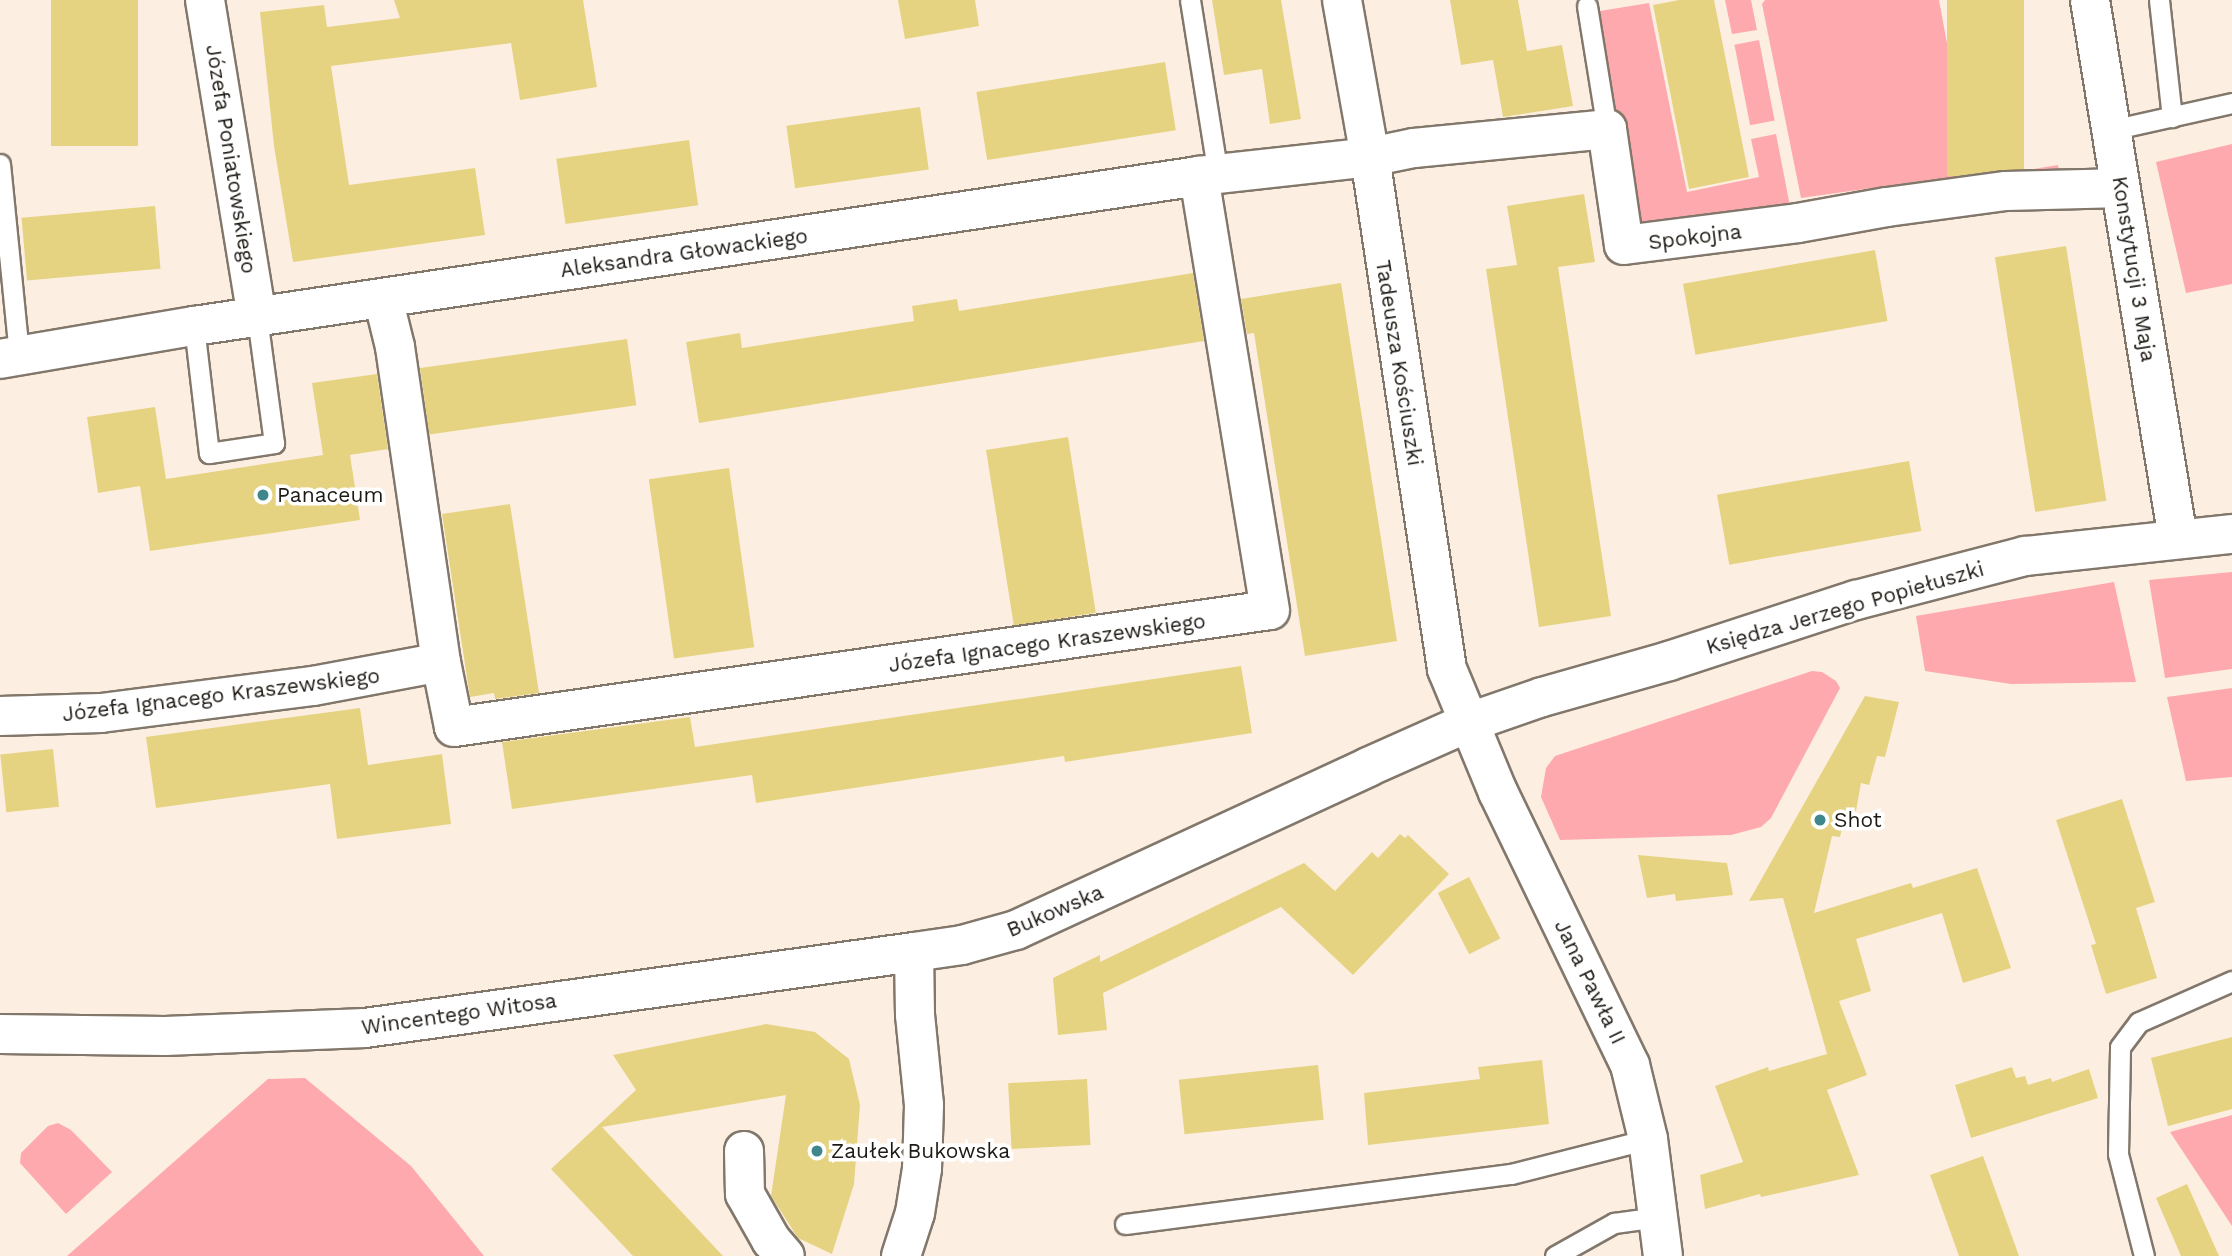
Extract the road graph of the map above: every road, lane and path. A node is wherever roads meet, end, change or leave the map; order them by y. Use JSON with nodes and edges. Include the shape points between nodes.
{"nodes":[{"id":1,"x":205,"y":0,"type":"edge"},
{"id":2,"x":1190,"y":0,"type":"edge"},
{"id":3,"x":1342,"y":0,"type":"edge"},
{"id":4,"x":2090,"y":0,"type":"edge"},
{"id":5,"x":2159,"y":0,"type":"edge"},
{"id":6,"x":1587,"y":6,"type":"dead end"},
{"id":7,"x":2232,"y":103,"type":"edge"},
{"id":8,"x":2172,"y":117,"type":"junction"},
{"id":9,"x":1607,"y":129,"type":"junction"},
{"id":10,"x":2111,"y":130,"type":"junction"},
{"id":11,"x":1370,"y":157,"type":"junction"},
{"id":12,"x":0,"y":164,"type":"edge"},
{"id":13,"x":1209,"y":175,"type":"junction"},
{"id":14,"x":2120,"y":188,"type":"junction"},
{"id":15,"x":383,"y":298,"type":"junction"},
{"id":16,"x":257,"y":317,"type":"junction"},
{"id":17,"x":194,"y":326,"type":"junction"},
{"id":18,"x":10,"y":358,"type":"edge"},
{"id":19,"x":2232,"y":534,"type":"edge"},
{"id":20,"x":2178,"y":539,"type":"junction"},
{"id":21,"x":441,"y":662,"type":"junction"},
{"id":22,"x":0,"y":716,"type":"edge"},
{"id":23,"x":1467,"y":723,"type":"junction"},
{"id":24,"x":914,"y":952,"type":"junction"},
{"id":25,"x":2228,"y":983,"type":"edge"},
{"id":26,"x":0,"y":1034,"type":"edge"},
{"id":27,"x":1648,"y":1139,"type":"junction"},
{"id":28,"x":744,"y":1151,"type":"dead end"},
{"id":29,"x":1658,"y":1217,"type":"junction"},
{"id":30,"x":1125,"y":1224,"type":"dead end"},
{"id":31,"x":785,"y":1256,"type":"edge"},
{"id":32,"x":901,"y":1256,"type":"edge"},
{"id":33,"x":1555,"y":1256,"type":"edge"},
{"id":34,"x":1663,"y":1256,"type":"edge"},
{"id":35,"x":2144,"y":1256,"type":"edge"}],
"edges":[{"from":1,"to":16,"type":"street","name":"Józefa Poniatowskiego"},
{"from":2,"to":13,"type":"lane"},
{"from":3,"to":11,"type":"street","name":"Tadeusza Kościuszki"},
{"from":4,"to":10,"type":"street","name":"Konstytucji 3 Maja"},
{"from":5,"to":8,"type":"lane"},
{"from":6,"to":9,"type":"lane"},
{"from":7,"to":8,"type":"lane"},
{"from":8,"to":10,"type":"lane"},
{"from":9,"to":11,"type":"street","via":[[1415,148]]},
{"from":9,"to":14,"type":"street","name":"Spokojna","via":[[1624,245],[2006,191]]},
{"from":10,"to":14,"type":"street","name":"Konstytucji 3 Maja"},
{"from":11,"to":13,"type":"street","name":"Aleksandra Głowackiego"},
{"from":11,"to":23,"type":"street","name":"Tadeusza Kościuszki","via":[[1447,668]]},
{"from":12,"to":18,"type":"lane"},
{"from":13,"to":15,"type":"street","name":"Aleksandra Głowackiego"},
{"from":13,"to":21,"type":"street","name":"Józefa Ignacego Kraszewskiego","via":[[1270,610],[454,727]]},
{"from":14,"to":20,"type":"street","name":"Konstytucji 3 Maja"},
{"from":15,"to":16,"type":"street","name":"Aleksandra Głowackiego"},
{"from":15,"to":21,"type":"street","name":"Józefa Ignacego Kraszewskiego","via":[[396,347]]},
{"from":16,"to":17,"type":"street","name":"Aleksandra Głowackiego"},
{"from":16,"to":17,"type":"lane","via":[[274,443],[209,453]]},
{"from":17,"to":18,"type":"street","name":"Aleksandra Głowackiego"},
{"from":19,"to":20,"type":"street","name":"Księdza Jerzego Popiełuszki"},
{"from":20,"to":23,"type":"street","name":"Księdza Jerzego Popiełuszki","via":[[2013,559],[1856,600]]},
{"from":21,"to":22,"type":"street","name":"Józefa Ignacego Kraszewskiego","via":[[313,685],[101,713]]},
{"from":23,"to":24,"type":"street","name":"Bukowska","via":[[1036,922],[962,945]]},
{"from":23,"to":27,"type":"street","name":"Jana Pawła II","via":[[1630,1065]]},
{"from":24,"to":26,"type":"street","name":"Wincentego Witosa","via":[[365,1028],[165,1036]]},
{"from":24,"to":32,"type":"street","via":[[922,1169],[915,1213]]},
{"from":25,"to":35,"type":"lane","via":[[2139,1022],[2120,1048],[2118,1154]]},
{"from":27,"to":29,"type":"street","name":"Jana Pawła II"},
{"from":27,"to":30,"type":"lane","via":[[1511,1174]]},
{"from":28,"to":31,"type":"street","via":[[744,1194]]},
{"from":29,"to":33,"type":"lane","via":[[1614,1223]]},
{"from":29,"to":34,"type":"street","name":"Jana Pawła II"}]}
